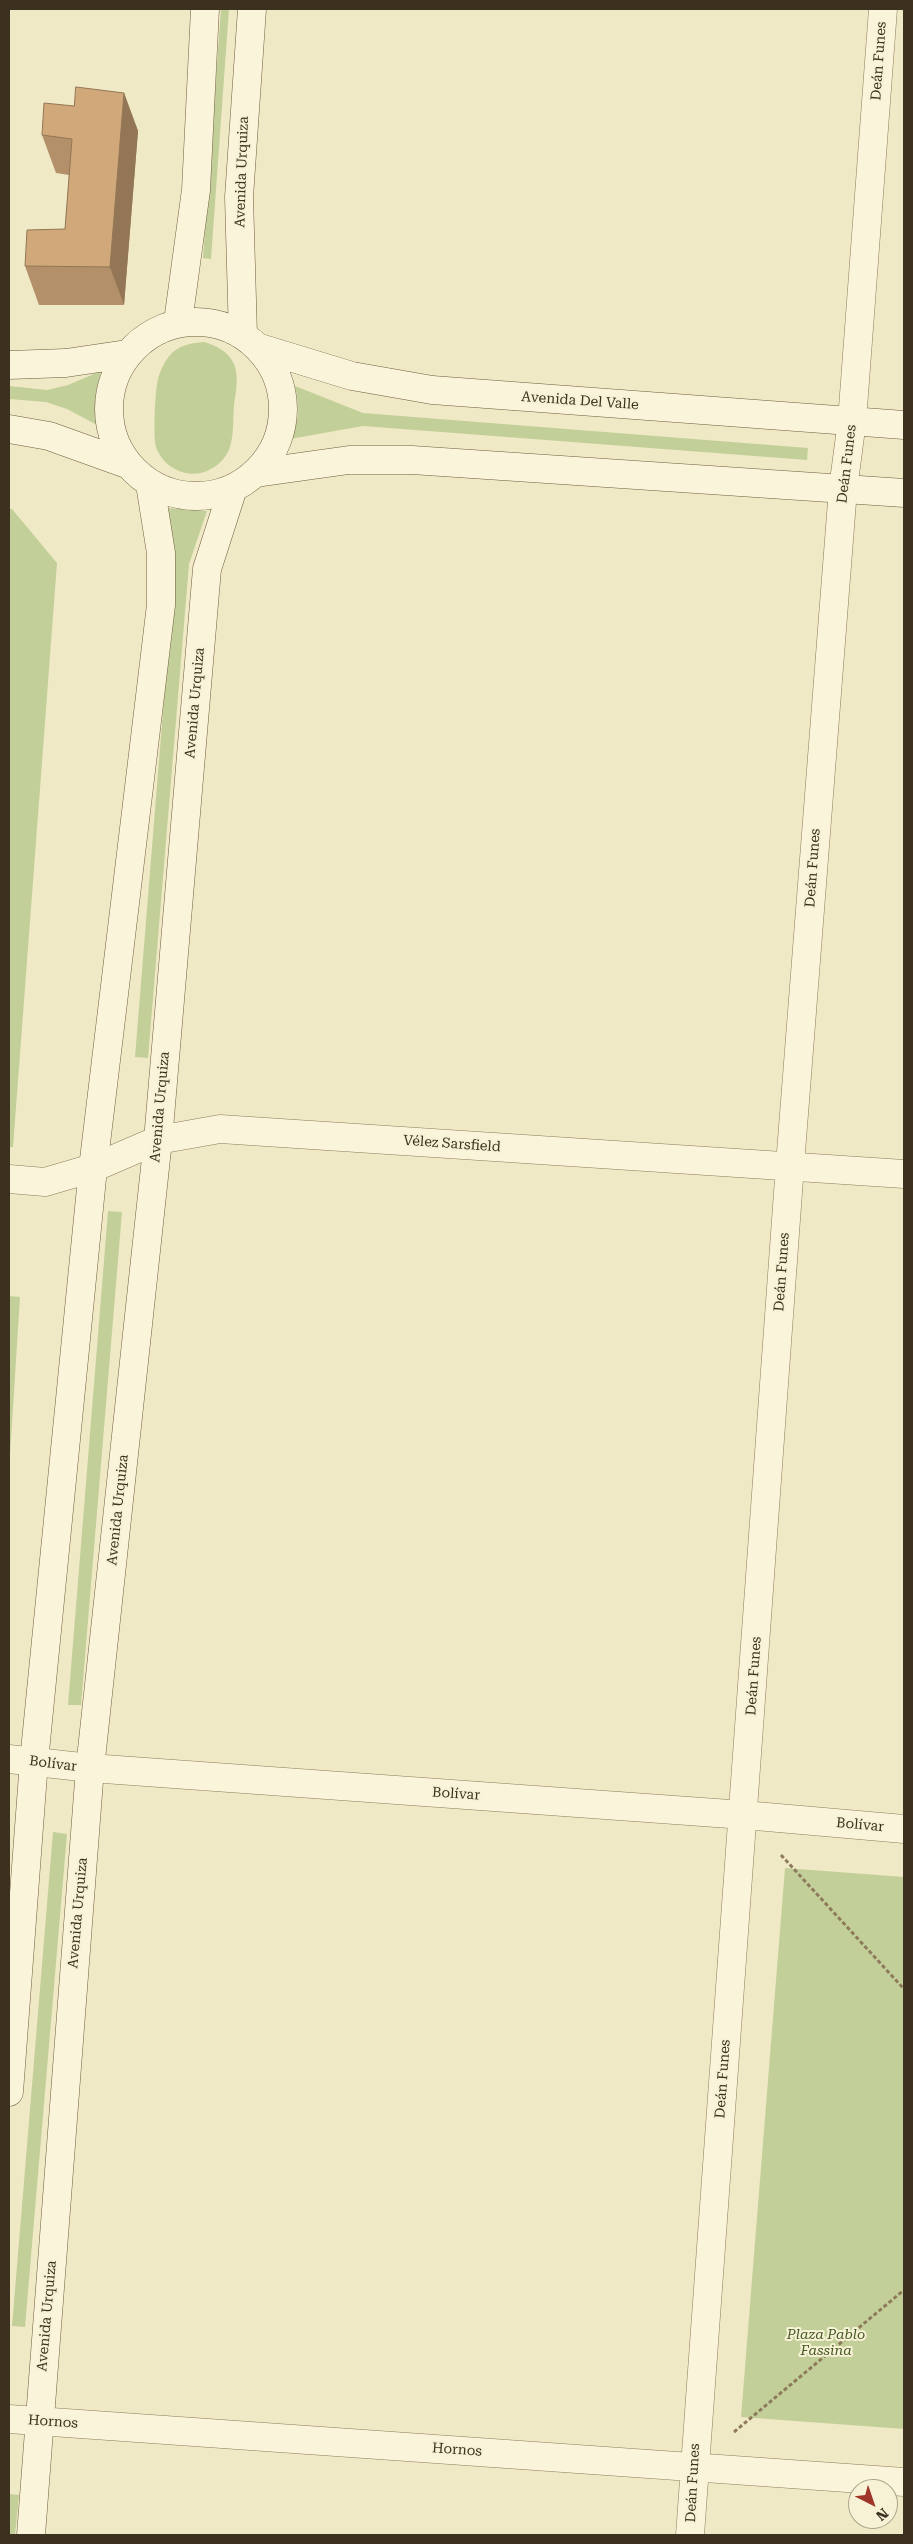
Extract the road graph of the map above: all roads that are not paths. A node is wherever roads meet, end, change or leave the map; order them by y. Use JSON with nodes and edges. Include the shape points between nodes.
{"nodes":[{"id":1,"x":204,"y":9,"type":"edge"},
{"id":2,"x":252,"y":9,"type":"edge"},
{"id":3,"x":883,"y":9,"type":"edge"},
{"id":4,"x":178,"y":322,"type":"junction"},
{"id":5,"x":252,"y":342,"type":"junction"},
{"id":6,"x":127,"y":354,"type":"junction"},
{"id":7,"x":9,"y":365,"type":"edge"},
{"id":8,"x":852,"y":421,"type":"junction"},
{"id":9,"x":904,"y":425,"type":"edge"},
{"id":10,"x":9,"y":429,"type":"edge"},
{"id":11,"x":127,"y":464,"type":"junction"},
{"id":12,"x":256,"y":473,"type":"junction"},
{"id":13,"x":150,"y":484,"type":"junction"},
{"id":14,"x":233,"y":488,"type":"junction"},
{"id":15,"x":843,"y":489,"type":"junction"},
{"id":16,"x":904,"y":493,"type":"edge"},
{"id":17,"x":158,"y":1140,"type":"junction"},
{"id":18,"x":790,"y":1165,"type":"junction"},
{"id":19,"x":93,"y":1168,"type":"junction"},
{"id":20,"x":904,"y":1174,"type":"edge"},
{"id":21,"x":9,"y":1179,"type":"edge"},
{"id":22,"x":21,"y":1760,"type":"edge"},
{"id":23,"x":90,"y":1768,"type":"junction"},
{"id":24,"x":744,"y":1814,"type":"junction"},
{"id":25,"x":904,"y":1829,"type":"edge"},
{"id":26,"x":9,"y":2092,"type":"edge"},
{"id":27,"x":9,"y":2419,"type":"edge"},
{"id":28,"x":38,"y":2421,"type":"junction"},
{"id":29,"x":694,"y":2466,"type":"junction"},
{"id":30,"x":904,"y":2482,"type":"edge"},
{"id":31,"x":31,"y":2535,"type":"edge"},
{"id":32,"x":690,"y":2535,"type":"edge"}],
"edges":[{"from":1,"to":4,"type":"main road","via":[[196,190]]},
{"from":2,"to":5,"type":"main road","name":"Avenida Urquiza","via":[[239,197]]},
{"from":3,"to":8,"type":"main road","name":"Deán Funes"},
{"from":4,"to":5,"type":"main road","via":[[208,322],[236,330]]},
{"from":4,"to":6,"type":"main road","via":[[150,333]]},
{"from":5,"to":8,"type":"main road","name":"Avenida Del Valle","via":[[352,376],[432,390]]},
{"from":5,"to":12,"type":"main road","via":[[276,372],[283,398],[282,425],[272,451]]},
{"from":6,"to":7,"type":"main road","via":[[66,363]]},
{"from":6,"to":11,"type":"main road","via":[[113,379],[108,409],[113,438]]},
{"from":8,"to":9,"type":"main road","name":"Avenida Del Valle"},
{"from":8,"to":15,"type":"main road","name":"Deán Funes"},
{"from":10,"to":11,"type":"main road","via":[[49,436]]},
{"from":11,"to":13,"type":"main road"},
{"from":12,"to":14,"type":"main road"},
{"from":12,"to":15,"type":"main road","via":[[349,460],[412,460]]},
{"from":13,"to":14,"type":"main road","via":[[178,495],[206,496]]},
{"from":13,"to":19,"type":"main road","via":[[161,554],[161,605]]},
{"from":14,"to":17,"type":"main road","name":"Avenida Urquiza","via":[[207,568]]},
{"from":15,"to":16,"type":"main road"},
{"from":15,"to":18,"type":"main road","name":"Deán Funes"},
{"from":17,"to":18,"type":"main road","name":"Vélez Sarsfield","via":[[220,1129]]},
{"from":17,"to":19,"type":"main road","name":"Vélez Sarsfield"},
{"from":17,"to":23,"type":"main road","name":"Avenida Urquiza"},
{"from":18,"to":20,"type":"main road","name":"Vélez Sarsfield"},
{"from":18,"to":24,"type":"main road","name":"Deán Funes"},
{"from":19,"to":21,"type":"main road","name":"Vélez Sarsfield","via":[[45,1182]]},
{"from":19,"to":22,"type":"main road"},
{"from":22,"to":23,"type":"main road","name":"Bolívar"},
{"from":22,"to":26,"type":"main road"},
{"from":23,"to":24,"type":"main road","name":"Bolívar"},
{"from":23,"to":28,"type":"main road","name":"Avenida Urquiza"},
{"from":24,"to":25,"type":"main road","name":"Bolívar"},
{"from":24,"to":29,"type":"main road","name":"Deán Funes"},
{"from":27,"to":28,"type":"main road","name":"Hornos"},
{"from":28,"to":29,"type":"main road","name":"Hornos"},
{"from":28,"to":31,"type":"main road","name":"Avenida Urquiza"},
{"from":29,"to":30,"type":"main road","name":"Hornos"},
{"from":29,"to":32,"type":"main road","name":"Deán Funes"}]}
